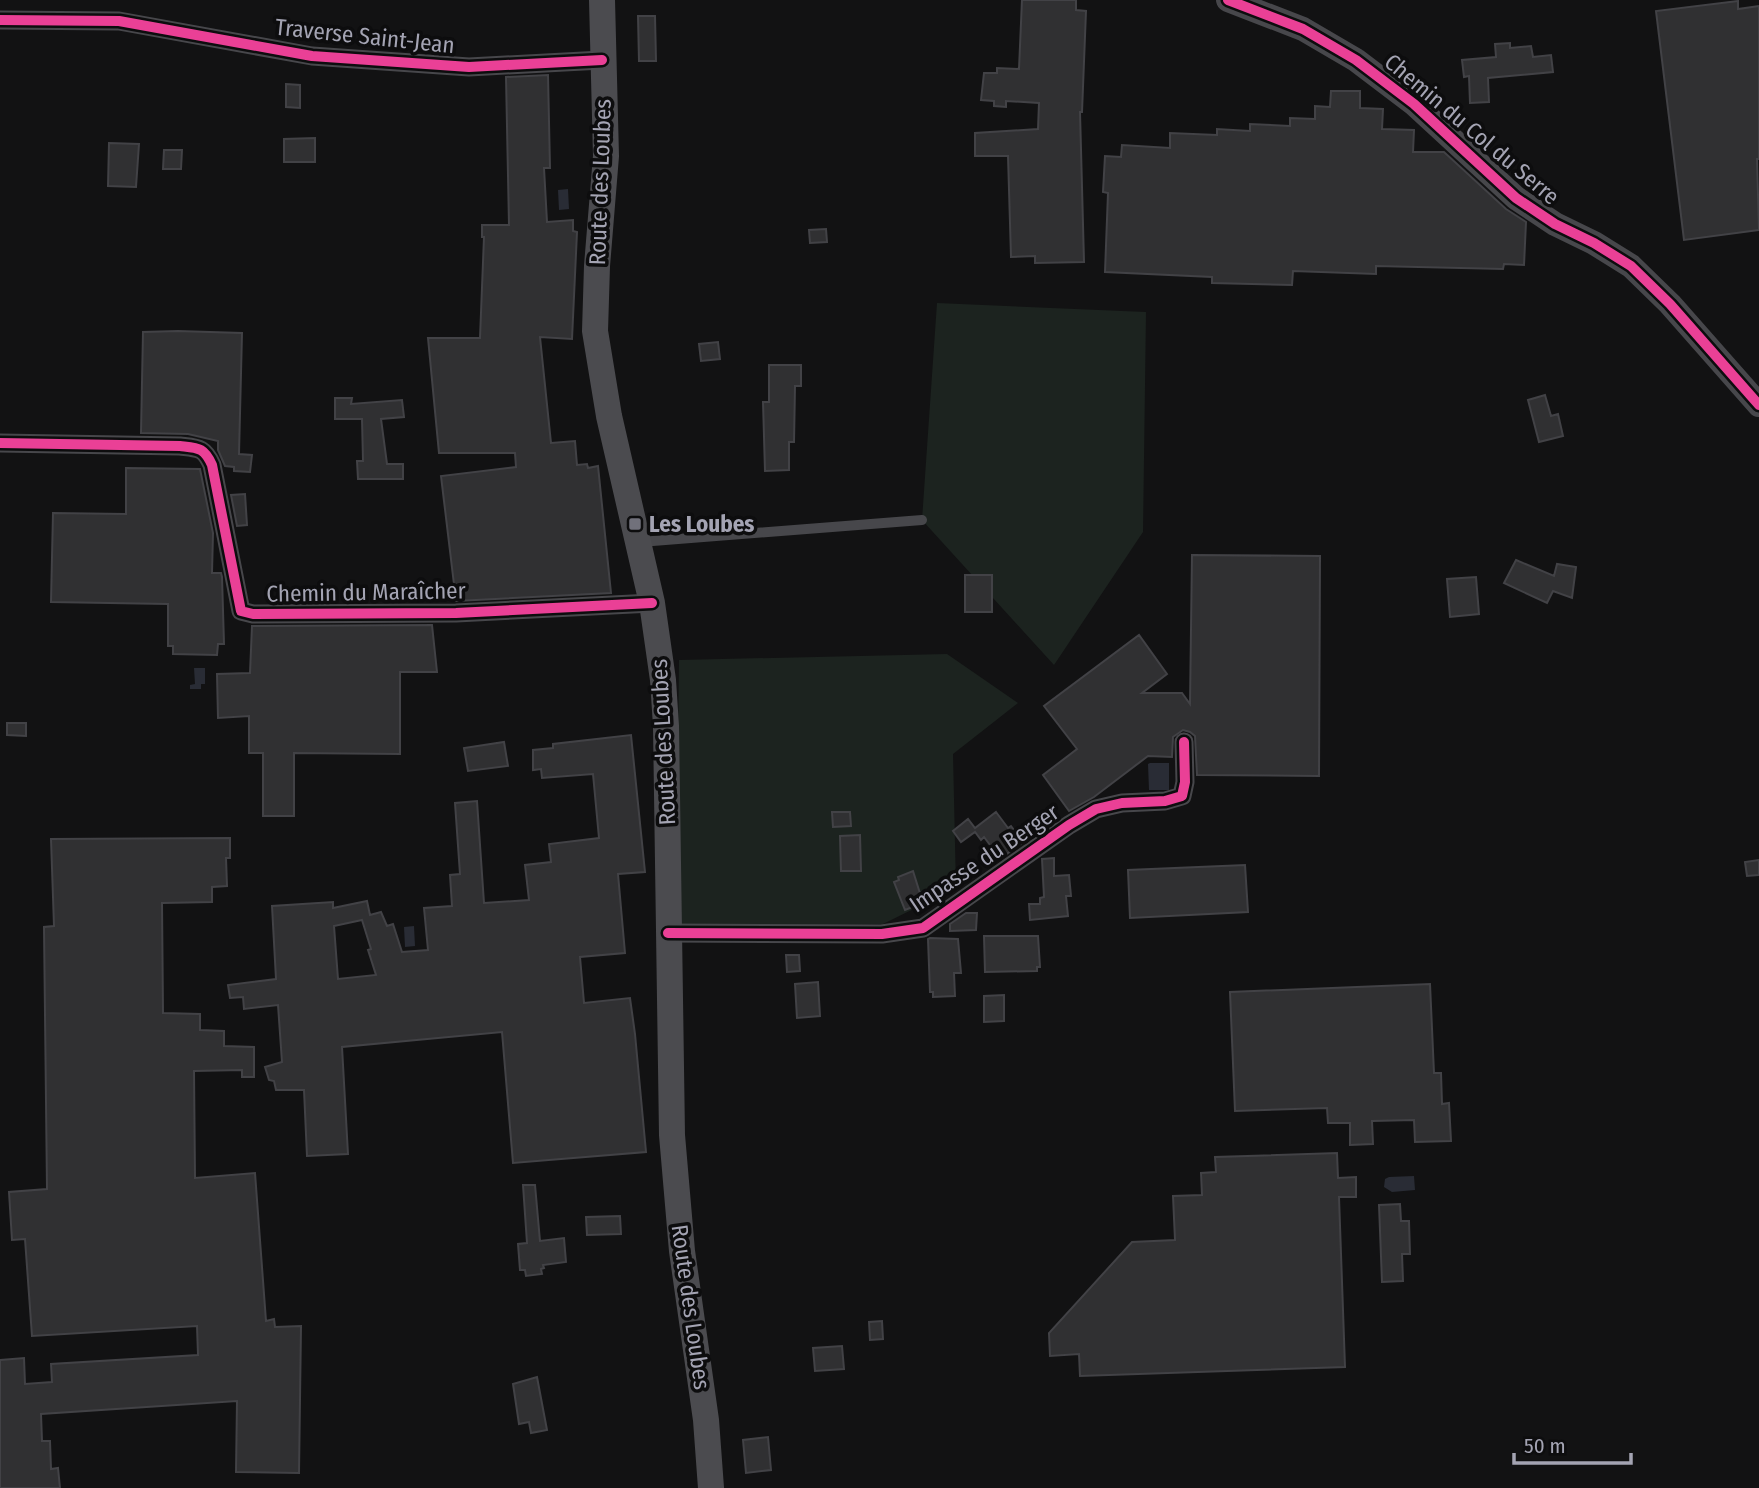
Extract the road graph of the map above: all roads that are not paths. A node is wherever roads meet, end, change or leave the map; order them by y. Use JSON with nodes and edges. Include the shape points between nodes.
{"nodes":[{"id":1,"x":602,"y":0,"type":"edge"},
{"id":2,"x":1228,"y":0,"type":"edge"},
{"id":3,"x":0,"y":20,"type":"edge"},
{"id":4,"x":602,"y":60,"type":"junction"},
{"id":5,"x":1759,"y":405,"type":"edge"},
{"id":6,"x":0,"y":443,"type":"edge"},
{"id":7,"x":922,"y":520,"type":"dead end"},
{"id":8,"x":640,"y":542,"type":"junction"},
{"id":9,"x":652,"y":603,"type":"junction"},
{"id":10,"x":1184,"y":743,"type":"dead end"},
{"id":11,"x":668,"y":933,"type":"junction"},
{"id":12,"x":711,"y":1488,"type":"edge"}],
"edges":[{"from":1,"to":4,"type":"main road","name":"Route des Loubes"},
{"from":2,"to":5,"type":"street","name":"Chemin du Col du Serre","via":[[1303,29],[1356,61],[1414,104],[1516,198],[1632,266]]},
{"from":3,"to":4,"type":"street","name":"Traverse Saint-Jean","via":[[119,21],[312,56],[470,67]]},
{"from":4,"to":8,"type":"main road","name":"Route des Loubes","via":[[606,156],[595,331],[609,416]]},
{"from":6,"to":9,"type":"street","name":"Chemin du Maraîcher","via":[[180,446],[206,452],[241,611],[253,614],[456,613]]},
{"from":7,"to":8,"type":"lane"},
{"from":8,"to":9,"type":"main road","name":"Route des Loubes"},
{"from":9,"to":11,"type":"main road","name":"Route des Loubes","via":[[666,726]]},
{"from":10,"to":11,"type":"street","name":"Impasse du Berger","via":[[1182,796],[1165,802],[1096,808],[923,928],[882,934]]},
{"from":11,"to":12,"type":"main road","name":"Route des Loubes","via":[[672,1135]]}]}
